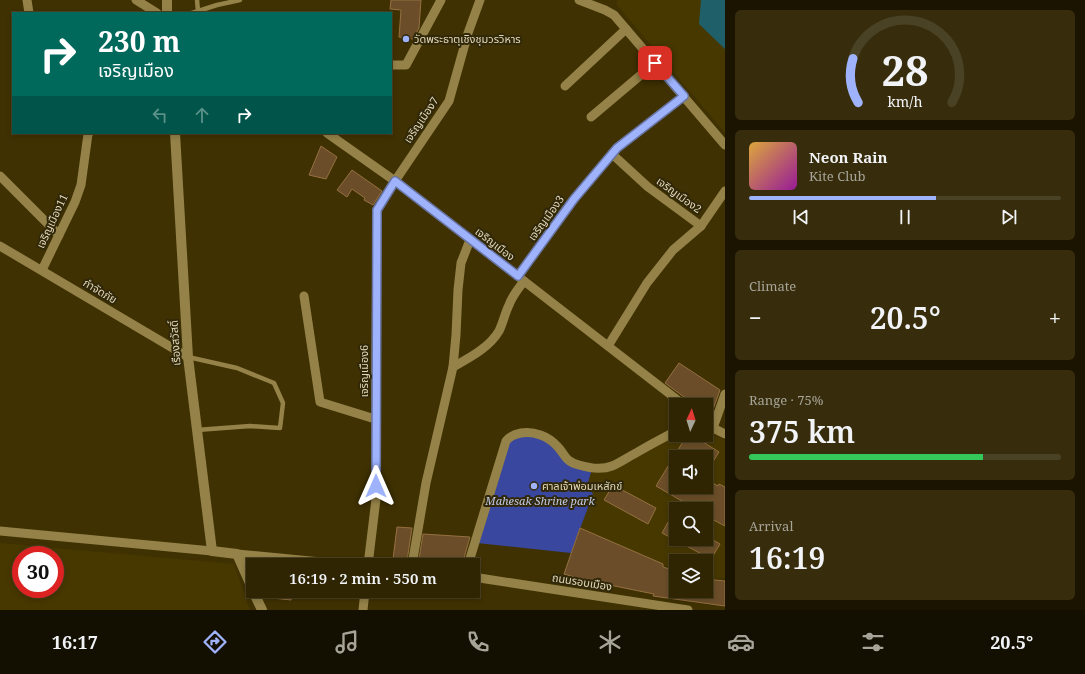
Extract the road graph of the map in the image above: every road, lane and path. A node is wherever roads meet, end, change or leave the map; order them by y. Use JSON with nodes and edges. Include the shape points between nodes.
{"nodes":[{"id":1,"x":27,"y":0,"type":"edge"},
{"id":2,"x":136,"y":0,"type":"edge"},
{"id":3,"x":167,"y":0,"type":"edge"},
{"id":4,"x":197,"y":0,"type":"edge"},
{"id":5,"x":240,"y":0,"type":"edge"},
{"id":6,"x":441,"y":0,"type":"edge"},
{"id":7,"x":480,"y":0,"type":"edge"},
{"id":8,"x":579,"y":0,"type":"edge"},
{"id":9,"x":29,"y":12,"type":"edge"},
{"id":10,"x":155,"y":12,"type":"edge"},
{"id":11,"x":167,"y":12,"type":"edge"},
{"id":12,"x":198,"y":12,"type":"joint"},
{"id":13,"x":626,"y":29,"type":"junction"},
{"id":14,"x":655,"y":63,"type":"junction"},
{"id":15,"x":392,"y":65,"type":"edge"},
{"id":16,"x":565,"y":86,"type":"dead end"},
{"id":17,"x":684,"y":96,"type":"junction"},
{"id":18,"x":591,"y":117,"type":"dead end"},
{"id":19,"x":88,"y":134,"type":"edge"},
{"id":20,"x":175,"y":134,"type":"edge"},
{"id":21,"x":328,"y":134,"type":"edge"},
{"id":22,"x":725,"y":145,"type":"edge"},
{"id":23,"x":612,"y":154,"type":"junction"},
{"id":24,"x":0,"y":176,"type":"edge"},
{"id":25,"x":395,"y":181,"type":"junction"},
{"id":26,"x":725,"y":191,"type":"edge"},
{"id":27,"x":701,"y":226,"type":"junction"},
{"id":28,"x":60,"y":235,"type":"junction"},
{"id":29,"x":470,"y":240,"type":"junction"},
{"id":30,"x":0,"y":246,"type":"edge"},
{"id":31,"x":42,"y":270,"type":"junction"},
{"id":32,"x":521,"y":279,"type":"junction"},
{"id":33,"x":304,"y":296,"type":"dead end"},
{"id":34,"x":608,"y":346,"type":"junction"},
{"id":35,"x":188,"y":357,"type":"junction"},
{"id":36,"x":453,"y":367,"type":"junction"},
{"id":37,"x":725,"y":394,"type":"edge"},
{"id":38,"x":675,"y":398,"type":"edge"},
{"id":39,"x":713,"y":417,"type":"edge"},
{"id":40,"x":376,"y":419,"type":"junction"},
{"id":41,"x":713,"y":427,"type":"edge"},
{"id":42,"x":197,"y":430,"type":"junction"},
{"id":43,"x":725,"y":434,"type":"edge"},
{"id":44,"x":669,"y":435,"type":"edge"},
{"id":45,"x":0,"y":531,"type":"edge"},
{"id":46,"x":212,"y":551,"type":"junction"},
{"id":47,"x":236,"y":554,"type":"junction"},
{"id":48,"x":278,"y":558,"type":"edge"},
{"id":49,"x":369,"y":558,"type":"edge"},
{"id":50,"x":413,"y":558,"type":"edge"},
{"id":51,"x":470,"y":558,"type":"edge"},
{"id":52,"x":246,"y":576,"type":"edge"},
{"id":53,"x":480,"y":578,"type":"edge"},
{"id":54,"x":256,"y":598,"type":"edge"},
{"id":55,"x":364,"y":598,"type":"edge"},
{"id":56,"x":262,"y":610,"type":"edge"},
{"id":57,"x":363,"y":610,"type":"edge"},
{"id":58,"x":688,"y":610,"type":"edge"}],
"edges":[{"from":1,"to":9,"type":"street"},
{"from":2,"to":10,"type":"street"},
{"from":3,"to":11,"type":"street"},
{"from":4,"to":12,"type":"lane"},
{"from":5,"to":12,"type":"lane"},
{"from":6,"to":15,"type":"street","via":[[406,65]]},
{"from":7,"to":25,"type":"street","name":"เจริญเมือง7","via":[[448,101]]},
{"from":8,"to":13,"type":"street","via":[[614,15]]},
{"from":13,"to":14,"type":"street"},
{"from":13,"to":16,"type":"street"},
{"from":14,"to":17,"type":"street"},
{"from":14,"to":18,"type":"street"},
{"from":17,"to":22,"type":"street"},
{"from":17,"to":23,"type":"street","name":"เจริญเมือง3"},
{"from":19,"to":28,"type":"street","name":"เจริญเมือง11","via":[[80,185]]},
{"from":20,"to":35,"type":"street","name":"เรืองสวัสดิ์"},
{"from":21,"to":25,"type":"street","name":"เจริญเมือง"},
{"from":23,"to":27,"type":"street","name":"เจริญเมือง2","via":[[648,187]]},
{"from":23,"to":32,"type":"street","name":"เจริญเมือง3","via":[[574,199]]},
{"from":24,"to":28,"type":"street"},
{"from":25,"to":29,"type":"street","name":"เจริญเมือง"},
{"from":25,"to":40,"type":"street","name":"เจริญเมือง6","via":[[377,210]]},
{"from":26,"to":27,"type":"street","name":"เจริญเมือง2"},
{"from":27,"to":34,"type":"street","via":[[673,250],[647,283]]},
{"from":28,"to":31,"type":"street","name":"เจริญเมือง11"},
{"from":29,"to":32,"type":"street","name":"เจริญเมือง"},
{"from":29,"to":36,"type":"street","via":[[461,263]]},
{"from":30,"to":31,"type":"street","name":"กำจัดภัย"},
{"from":31,"to":35,"type":"street","name":"กำจัดภัย"},
{"from":32,"to":34,"type":"street","name":"เจริญเมือง"},
{"from":32,"to":36,"type":"street","name":"เจริญเมือง3","via":[[494,337],[476,353]]},
{"from":33,"to":40,"type":"street","via":[[320,402]]},
{"from":34,"to":38,"type":"street","name":"เจริญเมือง"},
{"from":35,"to":42,"type":"street","name":"เรืองสวัสดิ์"},
{"from":35,"to":42,"type":"lane","via":[[237,368],[274,383],[283,403],[280,428],[250,426]]},
{"from":36,"to":50,"type":"street","via":[[426,483]]},
{"from":37,"to":39,"type":"street"},
{"from":40,"to":49,"type":"street","name":"เจริญเมือง6","via":[[376,499]]},
{"from":41,"to":43,"type":"street"},
{"from":42,"to":46,"type":"street","name":"เรืองสวัสดิ์"},
{"from":44,"to":51,"type":"street","via":[[613,466],[599,468],[573,463],[566,459],[551,440],[538,434],[525,432],[509,437]]},
{"from":45,"to":46,"type":"street"},
{"from":46,"to":47,"type":"street"},
{"from":47,"to":48,"type":"street"},
{"from":47,"to":52,"type":"street"},
{"from":53,"to":58,"type":"street","name":"ถนนรอบเมือง"},
{"from":54,"to":56,"type":"street"},
{"from":55,"to":57,"type":"street"}]}
